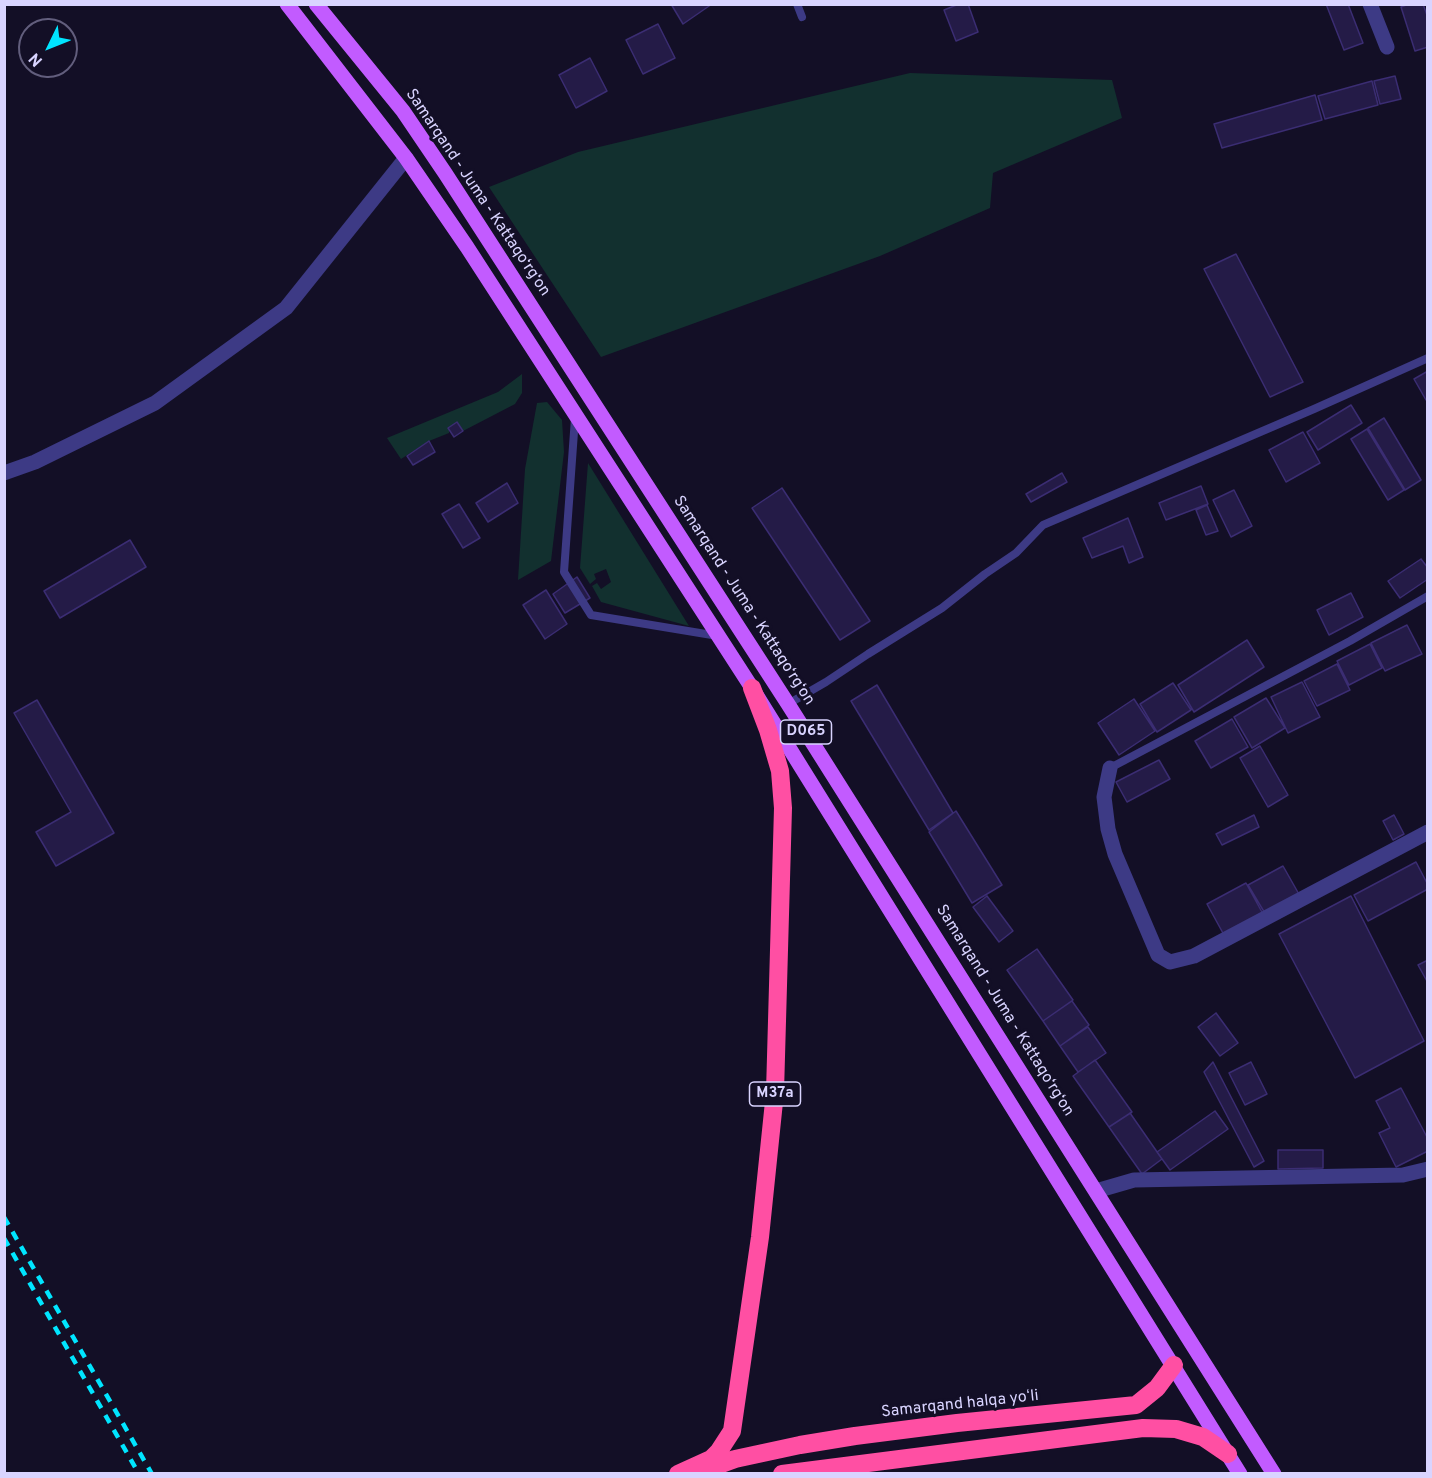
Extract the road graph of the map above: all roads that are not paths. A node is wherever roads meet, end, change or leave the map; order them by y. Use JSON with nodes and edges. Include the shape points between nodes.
{"nodes":[{"id":1,"x":287,"y":4,"type":"edge"},
{"id":2,"x":316,"y":4,"type":"edge"},
{"id":3,"x":797,"y":4,"type":"edge"},
{"id":4,"x":1370,"y":4,"type":"edge"},
{"id":5,"x":802,"y":17,"type":"dead end"},
{"id":6,"x":1387,"y":47,"type":"dead end"},
{"id":7,"x":406,"y":158,"type":"junction"},
{"id":8,"x":1428,"y":358,"type":"edge"},
{"id":9,"x":575,"y":414,"type":"junction"},
{"id":10,"x":4,"y":473,"type":"edge"},
{"id":11,"x":1428,"y":596,"type":"edge"},
{"id":12,"x":720,"y":636,"type":"junction"},
{"id":13,"x":752,"y":688,"type":"junction"},
{"id":14,"x":788,"y":704,"type":"junction"},
{"id":15,"x":1110,"y":768,"type":"joint"},
{"id":16,"x":1428,"y":832,"type":"edge"},
{"id":17,"x":1428,"y":1169,"type":"edge"},
{"id":18,"x":1096,"y":1191,"type":"junction"},
{"id":19,"x":1174,"y":1365,"type":"junction"},
{"id":20,"x":1228,"y":1454,"type":"junction"},
{"id":21,"x":735,"y":1459,"type":"junction"},
{"id":22,"x":678,"y":1473,"type":"edge"},
{"id":23,"x":694,"y":1473,"type":"edge"},
{"id":24,"x":748,"y":1473,"type":"edge"},
{"id":25,"x":782,"y":1473,"type":"edge"},
{"id":26,"x":1240,"y":1473,"type":"edge"},
{"id":27,"x":1274,"y":1473,"type":"edge"}],
"edges":[{"from":1,"to":7,"type":"main road","number":"D065"},
{"from":2,"to":14,"type":"main road","name":"Samarqand - Juma - Kattaqo‘rg‘on","number":"D065","via":[[403,111],[445,173]]},
{"from":3,"to":5,"type":"lane"},
{"from":4,"to":6,"type":"street"},
{"from":7,"to":9,"type":"main road","number":"D065"},
{"from":7,"to":10,"type":"street","via":[[286,308],[155,403],[35,462]]},
{"from":8,"to":14,"type":"lane","via":[[1043,525],[1016,553],[942,608]]},
{"from":9,"to":12,"type":"main road","number":"D065"},
{"from":9,"to":12,"type":"lane","via":[[564,572],[591,615]]},
{"from":11,"to":15,"type":"lane"},
{"from":12,"to":13,"type":"main road","number":"D065"},
{"from":13,"to":19,"type":"main road","number":"D065"},
{"from":13,"to":22,"type":"highway","number":"M37a","via":[[780,771],[783,808],[774,1104],[732,1431],[711,1459]]},
{"from":14,"to":18,"type":"main road","name":"Samarqand - Juma - Kattaqo‘rg‘on","number":"D065"},
{"from":15,"to":16,"type":"street","via":[[1104,797],[1115,854],[1158,955],[1170,962],[1194,956]]},
{"from":17,"to":18,"type":"street","via":[[1403,1175],[1134,1180]]},
{"from":18,"to":27,"type":"main road","name":"Samarqand - Juma - Kattaqo‘rg‘on","number":"D065"},
{"from":19,"to":20,"type":"main road","number":"D065"},
{"from":19,"to":21,"type":"highway","name":"Samarqand halqa yoʻli","via":[[1157,1388],[1136,1406],[921,1427]]},
{"from":20,"to":25,"type":"highway","via":[[1203,1437],[1176,1429],[1143,1428]]},
{"from":20,"to":26,"type":"main road","number":"D065"},
{"from":21,"to":23,"type":"highway","name":"Samarqand halqa yoʻli"},
{"from":21,"to":24,"type":"highway"}]}
